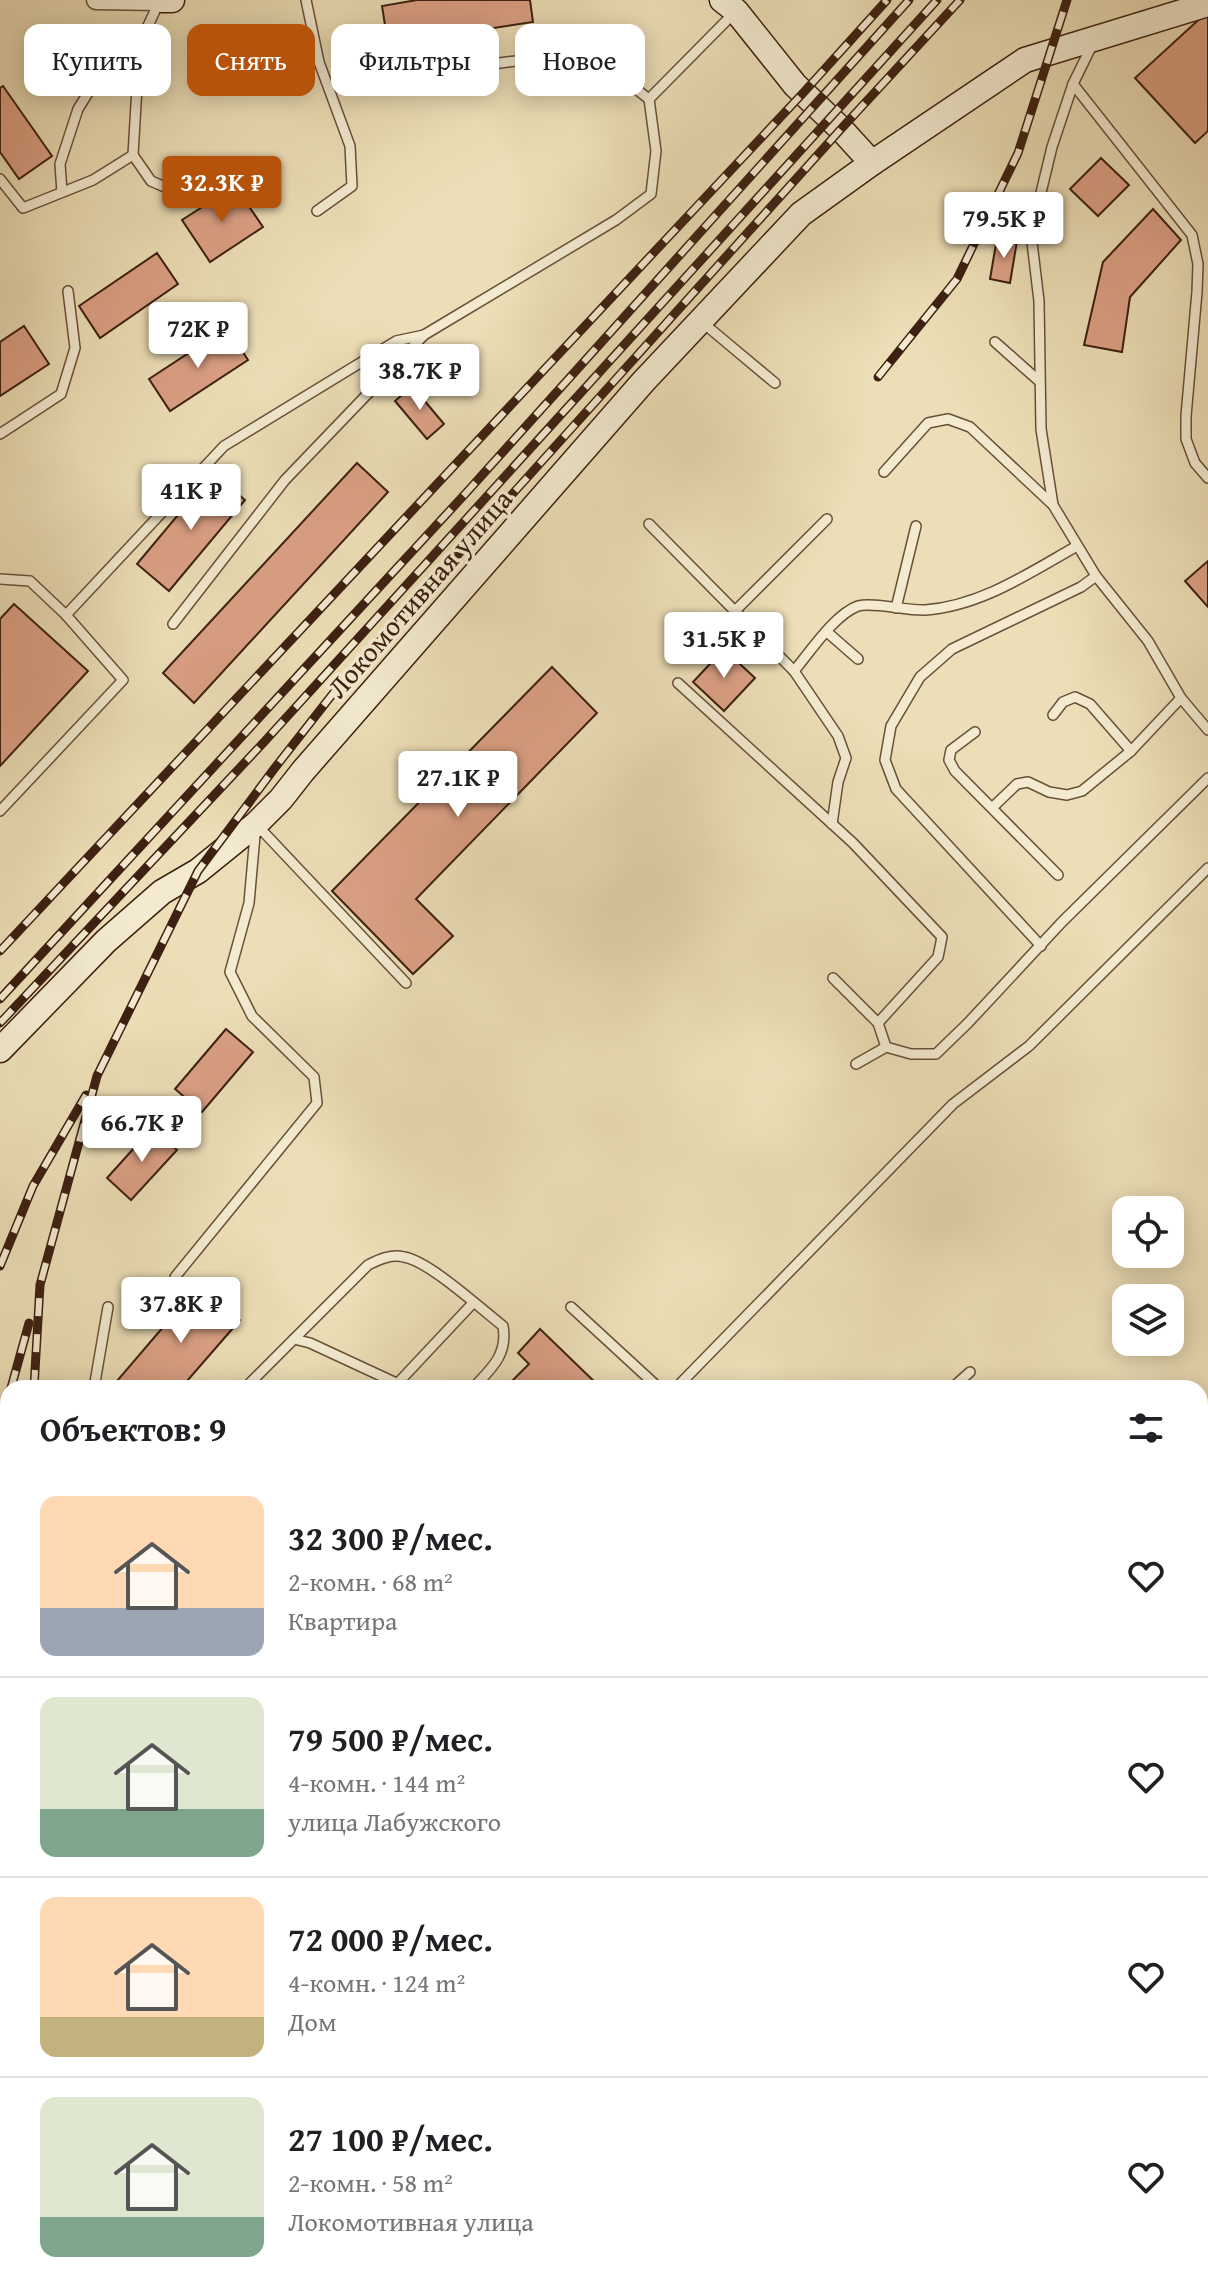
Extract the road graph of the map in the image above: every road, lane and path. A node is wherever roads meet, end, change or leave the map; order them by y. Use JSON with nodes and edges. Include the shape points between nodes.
{"nodes":[{"id":1,"x":96,"y":0,"type":"edge"},
{"id":2,"x":164,"y":0,"type":"edge"},
{"id":3,"x":306,"y":0,"type":"edge"},
{"id":4,"x":1208,"y":4,"type":"edge"},
{"id":5,"x":729,"y":6,"type":"edge"},
{"id":6,"x":149,"y":24,"type":"edge"},
{"id":7,"x":1096,"y":38,"type":"junction"},
{"id":8,"x":499,"y":63,"type":"edge"},
{"id":9,"x":1073,"y":84,"type":"junction"},
{"id":10,"x":86,"y":96,"type":"edge"},
{"id":11,"x":136,"y":96,"type":"edge"},
{"id":12,"x":649,"y":99,"type":"junction"},
{"id":13,"x":133,"y":155,"type":"junction"},
{"id":14,"x":872,"y":163,"type":"junction"},
{"id":15,"x":0,"y":179,"type":"edge"},
{"id":16,"x":62,"y":192,"type":"junction"},
{"id":17,"x":181,"y":194,"type":"dead end"},
{"id":18,"x":317,"y":211,"type":"dead end"},
{"id":19,"x":68,"y":291,"type":"dead end"},
{"id":20,"x":700,"y":320,"type":"junction"},
{"id":21,"x":424,"y":335,"type":"junction"},
{"id":22,"x":995,"y":342,"type":"dead end"},
{"id":23,"x":1039,"y":381,"type":"junction"},
{"id":24,"x":775,"y":383,"type":"dead end"},
{"id":25,"x":0,"y":434,"type":"edge"},
{"id":26,"x":884,"y":472,"type":"dead end"},
{"id":27,"x":1208,"y":478,"type":"edge"},
{"id":28,"x":1053,"y":505,"type":"junction"},
{"id":29,"x":827,"y":519,"type":"dead end"},
{"id":30,"x":649,"y":524,"type":"dead end"},
{"id":31,"x":916,"y":526,"type":"dead end"},
{"id":32,"x":1077,"y":546,"type":"junction"},
{"id":33,"x":1096,"y":576,"type":"junction"},
{"id":34,"x":0,"y":579,"type":"edge"},
{"id":35,"x":896,"y":608,"type":"junction"},
{"id":36,"x":735,"y":611,"type":"junction"},
{"id":37,"x":66,"y":615,"type":"junction"},
{"id":38,"x":173,"y":624,"type":"dead end"},
{"id":39,"x":827,"y":632,"type":"junction"},
{"id":40,"x":858,"y":659,"type":"dead end"},
{"id":41,"x":794,"y":671,"type":"junction"},
{"id":42,"x":678,"y":683,"type":"dead end"},
{"id":43,"x":1181,"y":698,"type":"junction"},
{"id":44,"x":1053,"y":715,"type":"dead end"},
{"id":45,"x":1208,"y":730,"type":"edge"},
{"id":46,"x":975,"y":732,"type":"dead end"},
{"id":47,"x":1131,"y":751,"type":"junction"},
{"id":48,"x":1208,"y":778,"type":"edge"},
{"id":49,"x":993,"y":807,"type":"junction"},
{"id":50,"x":0,"y":811,"type":"edge"},
{"id":51,"x":256,"y":824,"type":"junction"},
{"id":52,"x":832,"y":824,"type":"junction"},
{"id":53,"x":1208,"y":868,"type":"edge"},
{"id":54,"x":1058,"y":875,"type":"dead end"},
{"id":55,"x":1041,"y":946,"type":"junction"},
{"id":56,"x":833,"y":978,"type":"dead end"},
{"id":57,"x":406,"y":983,"type":"dead end"},
{"id":58,"x":878,"y":1023,"type":"junction"},
{"id":59,"x":886,"y":1047,"type":"junction"},
{"id":60,"x":0,"y":1050,"type":"edge"},
{"id":61,"x":856,"y":1064,"type":"dead end"},
{"id":62,"x":175,"y":1277,"type":"dead end"},
{"id":63,"x":473,"y":1303,"type":"junction"},
{"id":64,"x":108,"y":1307,"type":"dead end"},
{"id":65,"x":571,"y":1307,"type":"dead end"},
{"id":66,"x":294,"y":1339,"type":"junction"},
{"id":67,"x":970,"y":1372,"type":"dead end"},
{"id":68,"x":95,"y":1380,"type":"edge"},
{"id":69,"x":253,"y":1380,"type":"edge"},
{"id":70,"x":389,"y":1380,"type":"edge"},
{"id":71,"x":401,"y":1380,"type":"edge"},
{"id":72,"x":480,"y":1380,"type":"edge"},
{"id":73,"x":650,"y":1380,"type":"edge"},
{"id":74,"x":684,"y":1380,"type":"edge"},
{"id":75,"x":961,"y":1380,"type":"edge"}],
"edges":[{"from":1,"to":2,"type":"street"},
{"from":2,"to":6,"type":"lane"},
{"from":3,"to":18,"type":"lane","via":[[319,62],[350,146],[352,186]]},
{"from":4,"to":7,"type":"street","name":"Локомотивная улица"},
{"from":5,"to":12,"type":"lane"},
{"from":5,"to":14,"type":"street","via":[[795,85]]},
{"from":7,"to":9,"type":"lane"},
{"from":7,"to":14,"type":"street","name":"Локомотивная улица","via":[[1025,60]]},
{"from":8,"to":12,"type":"lane","via":[[572,60],[609,70]]},
{"from":9,"to":23,"type":"lane","via":[[1031,234],[1039,301]]},
{"from":9,"to":27,"type":"lane","via":[[1192,235],[1198,264],[1186,439]]},
{"from":10,"to":16,"type":"lane","via":[[60,164]]},
{"from":11,"to":13,"type":"lane"},
{"from":12,"to":21,"type":"lane","via":[[656,151],[651,194]]},
{"from":13,"to":16,"type":"lane"},
{"from":13,"to":17,"type":"lane","via":[[151,181]]},
{"from":14,"to":20,"type":"street","name":"Локомотивная улица","via":[[801,214]]},
{"from":15,"to":16,"type":"lane","via":[[23,208]]},
{"from":19,"to":25,"type":"lane","via":[[75,348],[61,394]]},
{"from":20,"to":24,"type":"lane"},
{"from":20,"to":51,"type":"street","name":"Локомотивная улица"},
{"from":21,"to":37,"type":"lane","via":[[396,341],[224,446]]},
{"from":21,"to":38,"type":"lane","via":[[285,480]]},
{"from":22,"to":23,"type":"lane"},
{"from":23,"to":28,"type":"lane"},
{"from":26,"to":28,"type":"lane","via":[[928,423],[948,419],[970,427]]},
{"from":28,"to":32,"type":"lane"},
{"from":29,"to":36,"type":"lane"},
{"from":30,"to":36,"type":"lane"},
{"from":31,"to":35,"type":"lane"},
{"from":32,"to":33,"type":"lane"},
{"from":32,"to":35,"type":"lane","via":[[1009,585],[956,605]]},
{"from":33,"to":43,"type":"lane","via":[[1148,641]]},
{"from":33,"to":55,"type":"lane","via":[[941,658],[920,677],[891,726],[885,760],[896,789]]},
{"from":34,"to":37,"type":"lane","via":[[30,581]]},
{"from":35,"to":39,"type":"lane","via":[[860,605]]},
{"from":36,"to":41,"type":"lane"},
{"from":37,"to":50,"type":"lane","via":[[123,680]]},
{"from":39,"to":40,"type":"lane"},
{"from":39,"to":41,"type":"lane"},
{"from":41,"to":52,"type":"lane","via":[[838,736],[846,758]]},
{"from":42,"to":52,"type":"lane"},
{"from":43,"to":45,"type":"lane"},
{"from":43,"to":47,"type":"lane"},
{"from":44,"to":47,"type":"lane","via":[[1063,702],[1082,700]]},
{"from":46,"to":49,"type":"lane","via":[[951,750],[949,760]]},
{"from":47,"to":49,"type":"lane","via":[[1082,791],[1067,795],[1028,782],[1017,784]]},
{"from":48,"to":55,"type":"lane"},
{"from":49,"to":54,"type":"lane"},
{"from":51,"to":57,"type":"lane"},
{"from":51,"to":60,"type":"street","name":"Локомотивная улица","via":[[137,913]]},
{"from":51,"to":62,"type":"lane","via":[[249,903],[230,972],[252,1016],[314,1077],[317,1103]]},
{"from":52,"to":58,"type":"lane","via":[[942,937],[938,957]]},
{"from":53,"to":74,"type":"lane","via":[[1029,1046],[953,1104]]},
{"from":55,"to":59,"type":"lane","via":[[936,1054]]},
{"from":56,"to":58,"type":"lane"},
{"from":58,"to":59,"type":"lane"},
{"from":59,"to":61,"type":"lane"},
{"from":63,"to":66,"type":"lane","via":[[422,1263],[386,1257],[368,1265]]},
{"from":63,"to":71,"type":"lane"},
{"from":63,"to":72,"type":"lane","via":[[503,1326],[505,1340],[497,1362]]},
{"from":64,"to":68,"type":"lane"},
{"from":65,"to":73,"type":"lane"},
{"from":66,"to":69,"type":"lane"},
{"from":66,"to":70,"type":"lane"},
{"from":67,"to":75,"type":"lane"}]}
